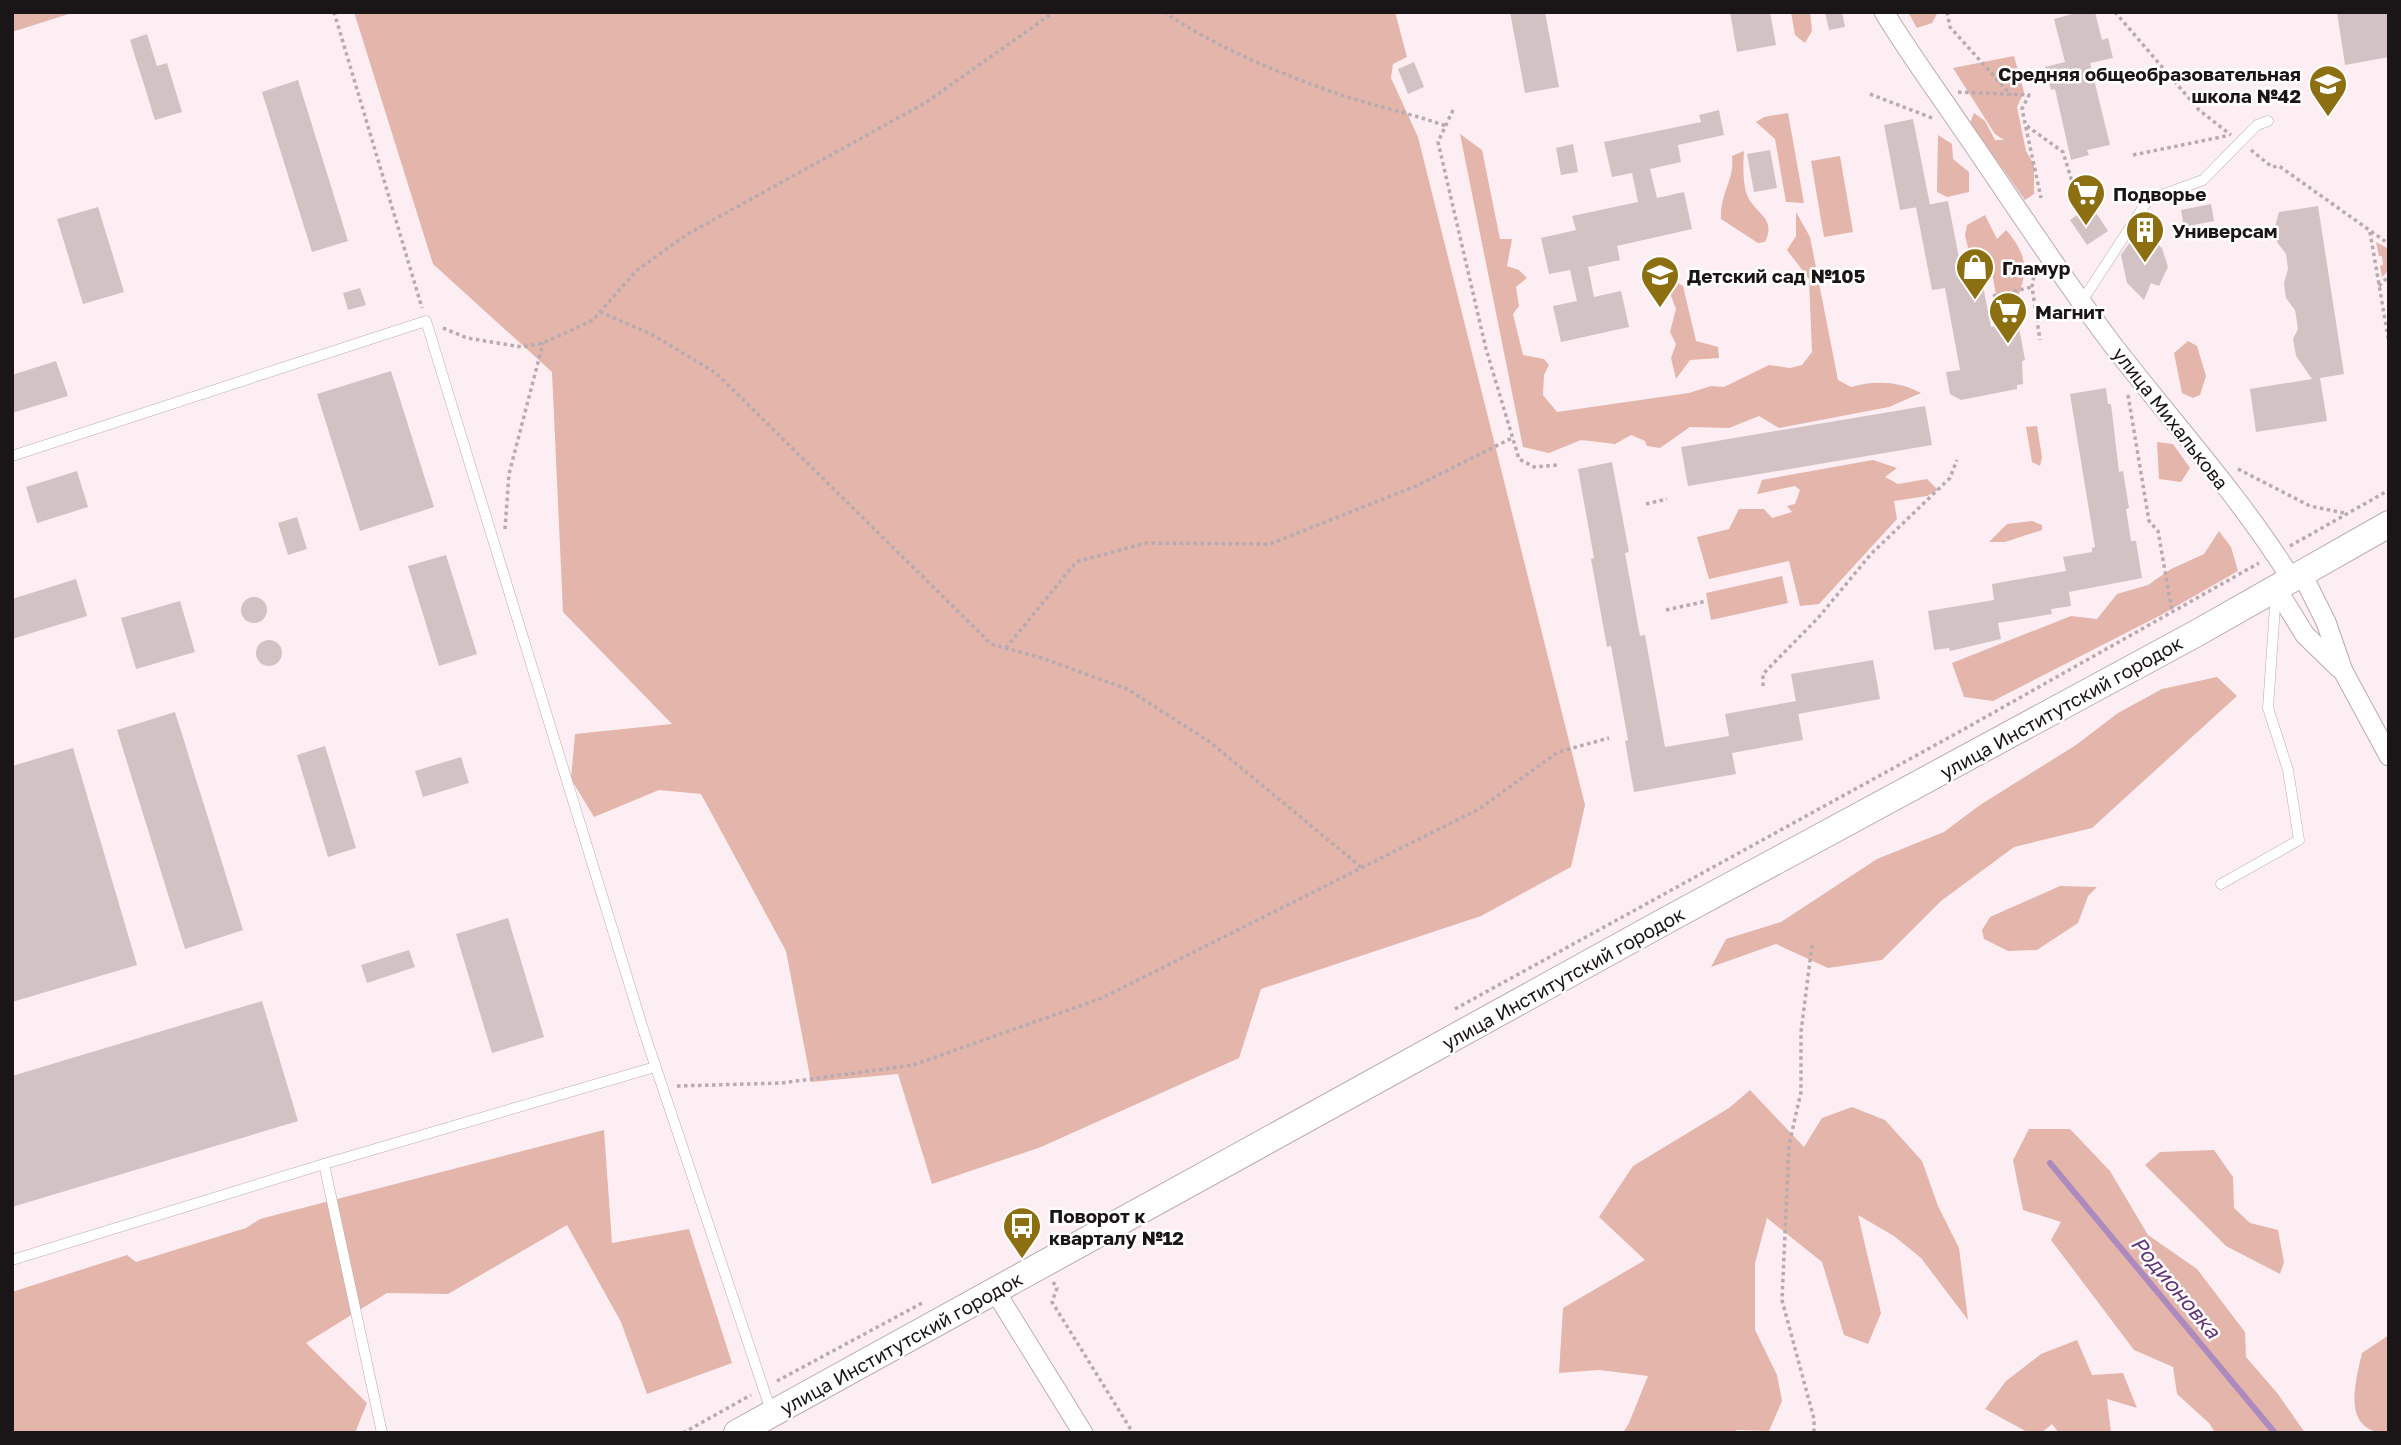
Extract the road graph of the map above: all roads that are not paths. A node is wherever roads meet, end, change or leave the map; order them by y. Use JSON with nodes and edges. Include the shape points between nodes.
{"nodes":[{"id":1,"x":1884,"y":12,"type":"edge"},
{"id":2,"x":2268,"y":121,"type":"dead end"},
{"id":3,"x":2082,"y":301,"type":"junction"},
{"id":4,"x":12,"y":456,"type":"edge"},
{"id":5,"x":2389,"y":524,"type":"edge"},
{"id":6,"x":2290,"y":581,"type":"junction"},
{"id":7,"x":2343,"y":671,"type":"junction"},
{"id":8,"x":2389,"y":757,"type":"edge"},
{"id":9,"x":2221,"y":884,"type":"dead end"},
{"id":10,"x":655,"y":1067,"type":"junction"},
{"id":11,"x":324,"y":1164,"type":"junction"},
{"id":12,"x":12,"y":1260,"type":"edge"},
{"id":13,"x":995,"y":1291,"type":"junction"},
{"id":14,"x":772,"y":1414,"type":"junction"},
{"id":15,"x":382,"y":1433,"type":"edge"},
{"id":16,"x":737,"y":1433,"type":"edge"},
{"id":17,"x":1083,"y":1433,"type":"edge"}],
"edges":[{"from":1,"to":3,"type":"street","name":"улица Михалькова"},
{"from":2,"to":3,"type":"lane","via":[[2235,138],[2203,180],[2148,200]]},
{"from":3,"to":6,"type":"street","name":"улица Михалькова","via":[[2276,554]]},
{"from":4,"to":10,"type":"lane","via":[[426,321]]},
{"from":5,"to":6,"type":"street","name":"улица Институтский городок"},
{"from":6,"to":7,"type":"street","via":[[2326,622]]},
{"from":6,"to":7,"type":"street","via":[[2305,635]]},
{"from":6,"to":9,"type":"lane","via":[[2268,708],[2288,770],[2299,840]]},
{"from":6,"to":13,"type":"street","name":"улица Институтский городок"},
{"from":7,"to":8,"type":"street"},
{"from":10,"to":11,"type":"lane"},
{"from":10,"to":14,"type":"lane"},
{"from":11,"to":12,"type":"lane"},
{"from":11,"to":15,"type":"lane"},
{"from":13,"to":14,"type":"street","name":"улица Институтский городок"},
{"from":13,"to":17,"type":"street"},
{"from":14,"to":16,"type":"street","name":"улица Институтский городок"}]}
